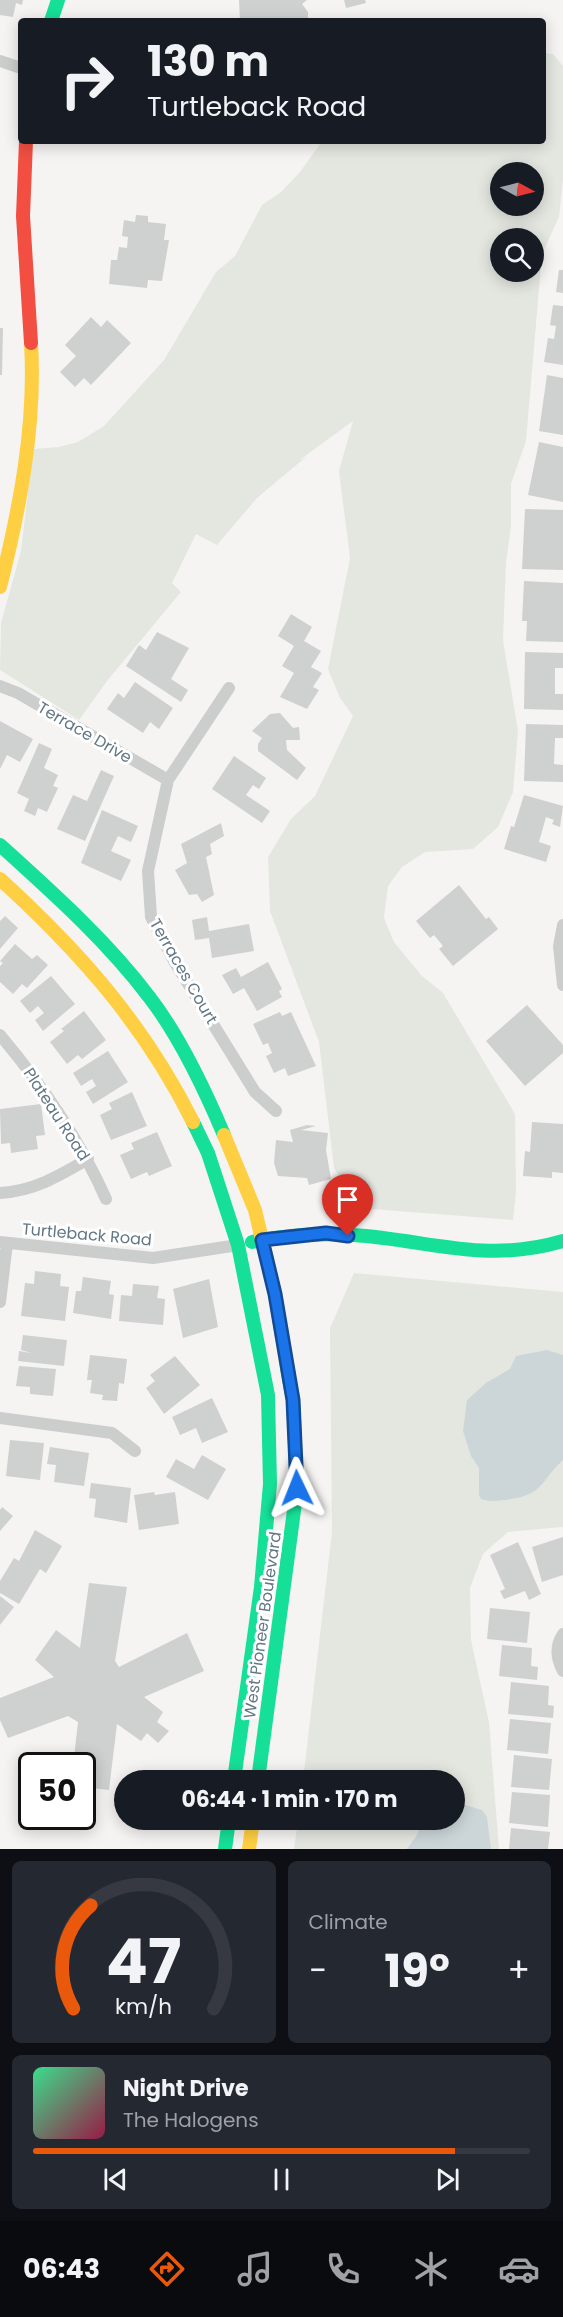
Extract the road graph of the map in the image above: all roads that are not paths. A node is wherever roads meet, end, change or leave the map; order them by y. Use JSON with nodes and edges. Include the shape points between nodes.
{"nodes":[{"id":1,"x":58,"y":0,"type":"edge"},
{"id":2,"x":52,"y":18,"type":"edge"},
{"id":3,"x":0,"y":61,"type":"edge"},
{"id":4,"x":18,"y":67,"type":"edge"},
{"id":5,"x":26,"y":144,"type":"edge"},
{"id":6,"x":0,"y":587,"type":"edge"},
{"id":7,"x":0,"y":686,"type":"edge"},
{"id":8,"x":229,"y":688,"type":"dead end"},
{"id":9,"x":168,"y":780,"type":"junction"},
{"id":10,"x":0,"y":845,"type":"edge"},
{"id":11,"x":0,"y":879,"type":"edge"},
{"id":12,"x":563,"y":926,"type":"edge"},
{"id":13,"x":563,"y":985,"type":"edge"},
{"id":14,"x":0,"y":1035,"type":"edge"},
{"id":15,"x":276,"y":1111,"type":"dead end"},
{"id":16,"x":88,"y":1159,"type":"junction"},
{"id":17,"x":0,"y":1192,"type":"edge"},
{"id":18,"x":106,"y":1199,"type":"dead end"},
{"id":19,"x":262,"y":1240,"type":"junction"},
{"id":20,"x":563,"y":1241,"type":"edge"},
{"id":21,"x":4,"y":1243,"type":"edge"},
{"id":22,"x":238,"y":1245,"type":"junction"},
{"id":23,"x":0,"y":1302,"type":"edge"},
{"id":24,"x":0,"y":1418,"type":"edge"},
{"id":25,"x":135,"y":1451,"type":"dead end"},
{"id":26,"x":563,"y":1634,"type":"edge"},
{"id":27,"x":563,"y":1671,"type":"edge"},
{"id":28,"x":235,"y":1770,"type":"edge"},
{"id":29,"x":259,"y":1770,"type":"edge"},
{"id":30,"x":228,"y":1830,"type":"edge"},
{"id":31,"x":252,"y":1830,"type":"edge"},
{"id":32,"x":225,"y":1849,"type":"edge"},
{"id":33,"x":249,"y":1849,"type":"edge"}],
"edges":[{"from":1,"to":2,"type":"main road"},
{"from":3,"to":4,"type":"street"},
{"from":5,"to":6,"type":"main road","via":[[23,216],[33,362],[15,528]]},
{"from":7,"to":9,"type":"street","name":"Terrace Drive"},
{"from":8,"to":9,"type":"street","name":"Terraces Court"},
{"from":9,"to":15,"type":"street","name":"Terraces Court","via":[[148,871],[151,917],[255,1092]]},
{"from":10,"to":19,"type":"main road","name":"West Pioneer Boulevard","via":[[75,912],[151,999],[204,1088],[255,1210]]},
{"from":11,"to":22,"type":"main road","name":"West Pioneer Boulevard","via":[[57,931],[127,1013],[176,1089],[208,1153]]},
{"from":12,"to":13,"type":"street","via":[[559,945]]},
{"from":14,"to":16,"type":"street","name":"Plateau Road","via":[[41,1083]]},
{"from":16,"to":17,"type":"street","via":[[45,1184],[22,1192]]},
{"from":16,"to":18,"type":"street","name":"Plateau Road"},
{"from":19,"to":20,"type":"main road","name":"Turtleback Road","via":[[326,1233],[482,1252],[543,1249]]},
{"from":19,"to":22,"type":"main road","name":"Turtleback Road"},
{"from":19,"to":29,"type":"main road","name":"West Pioneer Boulevard","via":[[293,1400],[297,1488]]},
{"from":21,"to":22,"type":"street","name":"Turtleback Road","via":[[153,1258]]},
{"from":21,"to":23,"type":"street"},
{"from":22,"to":28,"type":"main road","name":"West Pioneer Boulevard","via":[[268,1395],[270,1484],[261,1587]]},
{"from":24,"to":25,"type":"street","via":[[112,1433]]},
{"from":26,"to":27,"type":"street","via":[[557,1643],[558,1662]]},
{"from":30,"to":32,"type":"main road"},
{"from":31,"to":33,"type":"main road"}]}
